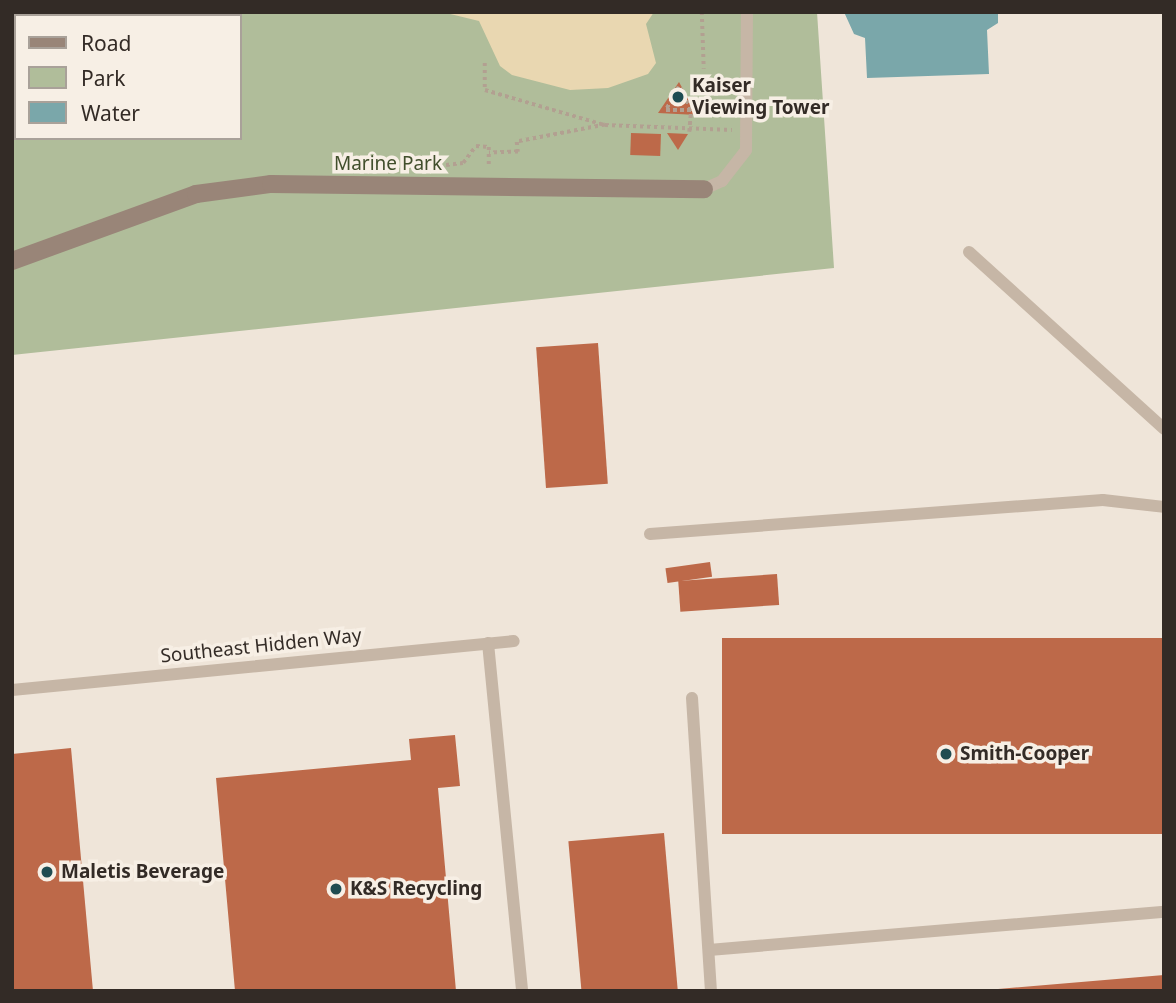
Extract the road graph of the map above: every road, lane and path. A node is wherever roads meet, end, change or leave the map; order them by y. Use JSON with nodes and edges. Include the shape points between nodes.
{"nodes":[{"id":1,"x":702,"y":12,"type":"edge"},
{"id":2,"x":747,"y":12,"type":"edge"},
{"id":3,"x":485,"y":63,"type":"dead end"},
{"id":4,"x":704,"y":69,"type":"dead end"},
{"id":5,"x":691,"y":110,"type":"junction"},
{"id":6,"x":605,"y":125,"type":"junction"},
{"id":7,"x":749,"y":130,"type":"junction"},
{"id":8,"x":689,"y":132,"type":"junction"},
{"id":9,"x":488,"y":153,"type":"dead end"},
{"id":10,"x":704,"y":189,"type":"joint"},
{"id":11,"x":969,"y":252,"type":"dead end"},
{"id":12,"x":12,"y":261,"type":"edge"},
{"id":13,"x":1164,"y":429,"type":"edge"},
{"id":14,"x":1164,"y":508,"type":"edge"},
{"id":15,"x":650,"y":534,"type":"dead end"},
{"id":16,"x":514,"y":641,"type":"dead end"},
{"id":17,"x":488,"y":643,"type":"junction"},
{"id":18,"x":12,"y":690,"type":"edge"},
{"id":19,"x":692,"y":698,"type":"dead end"},
{"id":20,"x":1164,"y":912,"type":"edge"},
{"id":21,"x":709,"y":950,"type":"junction"},
{"id":22,"x":522,"y":991,"type":"edge"},
{"id":23,"x":711,"y":991,"type":"edge"}],
"edges":[{"from":1,"to":4,"type":"path"},
{"from":2,"to":7,"type":"lane"},
{"from":3,"to":6,"type":"path","via":[[485,90]]},
{"from":5,"to":5,"type":"path","via":[[666,110],[679,87],[685,99]]},
{"from":5,"to":8,"type":"path"},
{"from":6,"to":8,"type":"path"},
{"from":6,"to":9,"type":"path","via":[[517,142],[518,152]]},
{"from":7,"to":8,"type":"path"},
{"from":7,"to":10,"type":"lane","via":[[736,167]]},
{"from":10,"to":12,"type":"street","via":[[271,184],[196,194]]},
{"from":11,"to":13,"type":"lane"},
{"from":14,"to":15,"type":"lane","via":[[1103,500]]},
{"from":16,"to":17,"type":"lane","name":"Southeast Hidden Way"},
{"from":17,"to":18,"type":"lane","name":"Southeast Hidden Way"},
{"from":17,"to":22,"type":"lane"},
{"from":19,"to":21,"type":"lane"},
{"from":20,"to":21,"type":"lane"},
{"from":21,"to":23,"type":"lane"}]}
